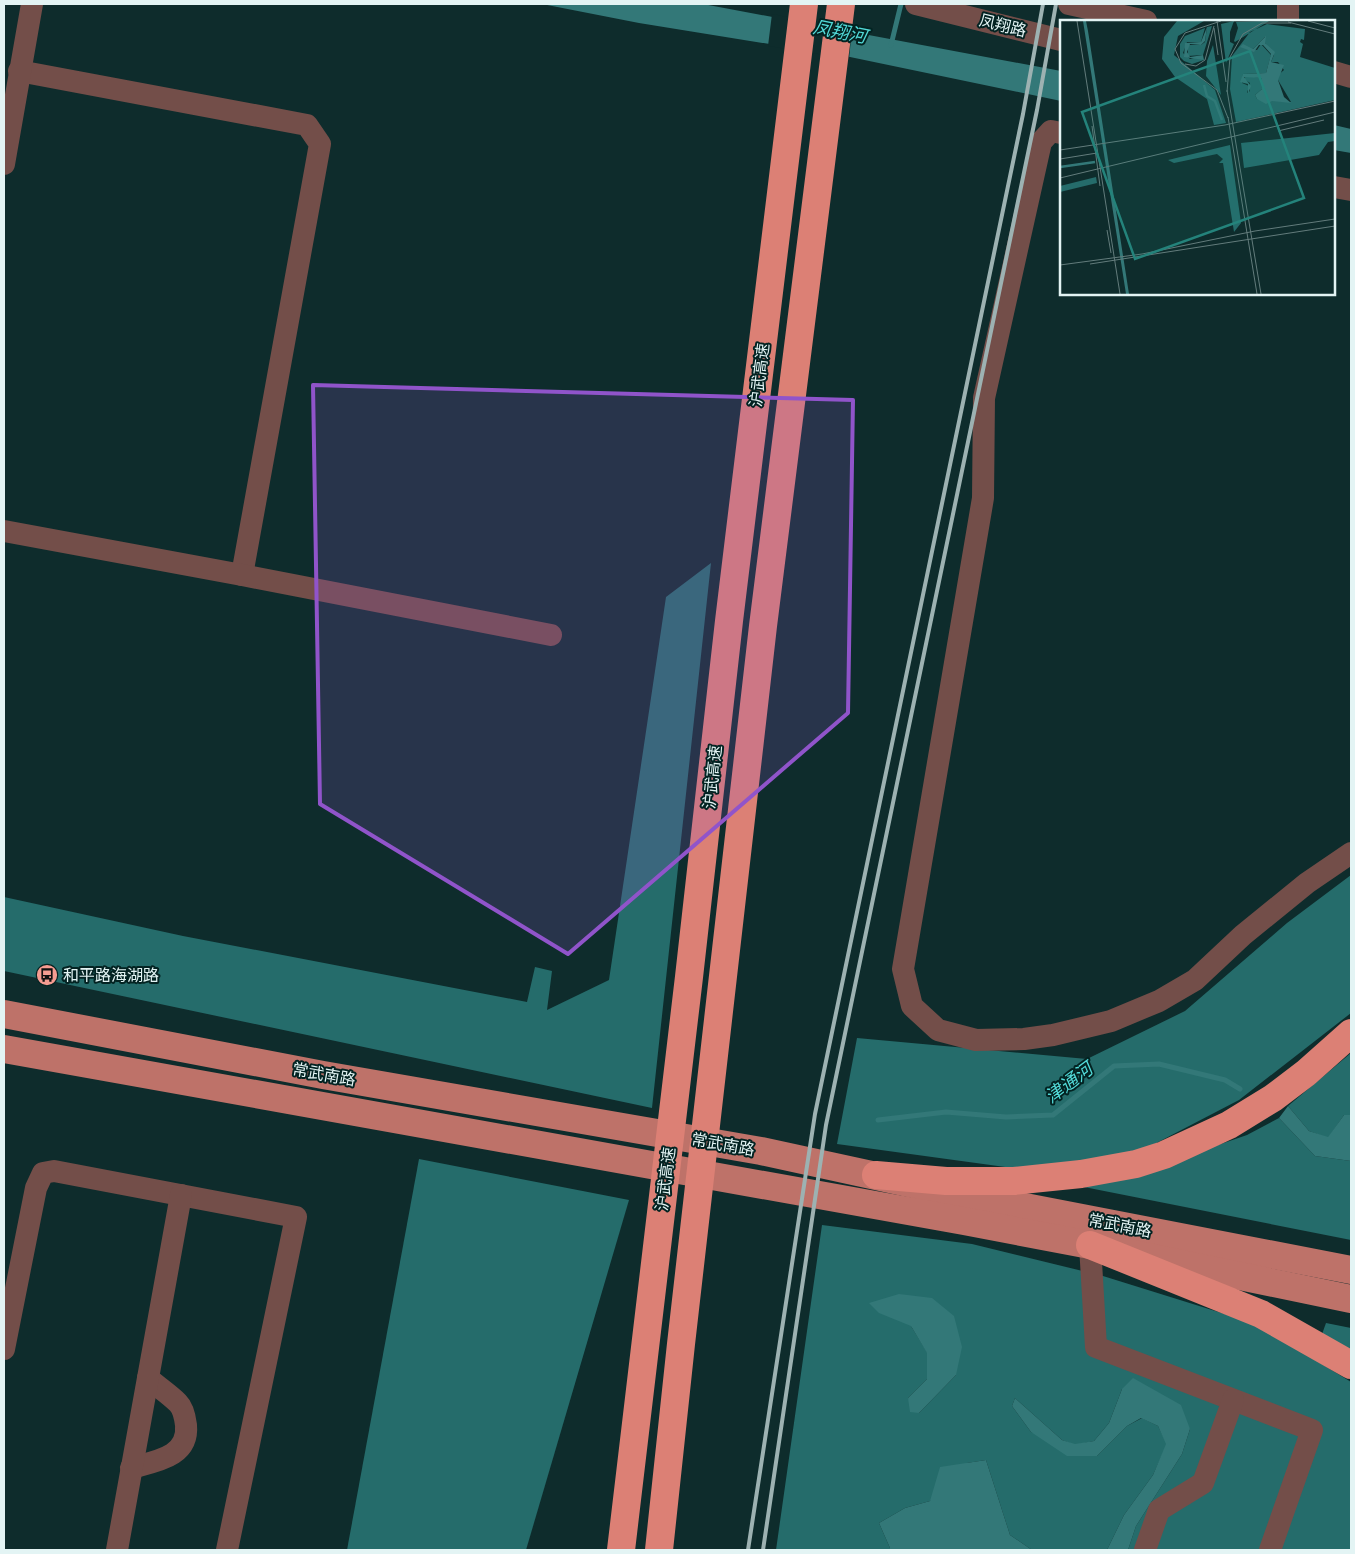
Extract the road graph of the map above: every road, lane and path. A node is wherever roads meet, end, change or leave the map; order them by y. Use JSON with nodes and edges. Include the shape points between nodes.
{"nodes":[{"id":1,"x":32,"y":4,"type":"edge"},
{"id":2,"x":804,"y":4,"type":"edge"},
{"id":3,"x":841,"y":4,"type":"edge"},
{"id":4,"x":916,"y":4,"type":"edge"},
{"id":5,"x":1069,"y":4,"type":"edge"},
{"id":6,"x":1288,"y":4,"type":"edge"},
{"id":7,"x":983,"y":9,"type":"edge"},
{"id":8,"x":1141,"y":20,"type":"edge"},
{"id":9,"x":1288,"y":20,"type":"edge"},
{"id":10,"x":1060,"y":40,"type":"edge"},
{"id":11,"x":19,"y":71,"type":"junction"},
{"id":12,"x":1335,"y":72,"type":"edge"},
{"id":13,"x":1351,"y":77,"type":"edge"},
{"id":14,"x":1335,"y":88,"type":"edge"},
{"id":15,"x":1351,"y":92,"type":"edge"},
{"id":16,"x":1060,"y":133,"type":"edge"},
{"id":17,"x":4,"y":164,"type":"edge"},
{"id":18,"x":1335,"y":187,"type":"edge"},
{"id":19,"x":1351,"y":190,"type":"edge"},
{"id":20,"x":4,"y":531,"type":"edge"},
{"id":21,"x":242,"y":575,"type":"junction"},
{"id":22,"x":551,"y":635,"type":"dead end"},
{"id":23,"x":1351,"y":853,"type":"edge"},
{"id":24,"x":4,"y":1014,"type":"edge"},
{"id":25,"x":1351,"y":1033,"type":"edge"},
{"id":26,"x":4,"y":1049,"type":"edge"},
{"id":27,"x":876,"y":1175,"type":"junction"},
{"id":28,"x":181,"y":1195,"type":"junction"},
{"id":29,"x":1090,"y":1245,"type":"junction"},
{"id":30,"x":1351,"y":1270,"type":"edge"},
{"id":31,"x":1351,"y":1300,"type":"edge"},
{"id":32,"x":5,"y":1334,"type":"edge"},
{"id":33,"x":1351,"y":1365,"type":"edge"},
{"id":34,"x":148,"y":1378,"type":"junction"},
{"id":35,"x":1233,"y":1400,"type":"junction"},
{"id":36,"x":132,"y":1468,"type":"junction"},
{"id":37,"x":116,"y":1550,"type":"edge"},
{"id":38,"x":227,"y":1550,"type":"edge"},
{"id":39,"x":621,"y":1550,"type":"edge"},
{"id":40,"x":659,"y":1550,"type":"edge"},
{"id":41,"x":1145,"y":1550,"type":"edge"},
{"id":42,"x":1270,"y":1550,"type":"edge"}],
"edges":[{"from":1,"to":11,"type":"street"},
{"from":2,"to":39,"type":"highway","name":"沪武高速","bridge":true},
{"from":3,"to":40,"type":"highway","name":"沪武高速","bridge":true,"via":[[764,617]]},
{"from":4,"to":7,"type":"street","name":"凤翔路","via":[[943,9]]},
{"from":5,"to":8,"type":"street"},
{"from":6,"to":9,"type":"street"},
{"from":7,"to":10,"type":"street","name":"凤翔路"},
{"from":11,"to":17,"type":"street"},
{"from":11,"to":21,"type":"street","via":[[307,125],[320,144]]},
{"from":12,"to":13,"type":"street"},
{"from":14,"to":15,"type":"street"},
{"from":16,"to":23,"type":"street","via":[[1051,130],[1041,142],[984,398],[982,498],[903,969],[912,1006],[938,1030],[976,1040],[1053,1035],[1111,1021],[1159,1002],[1195,980],[1307,883]]},
{"from":18,"to":19,"type":"street"},
{"from":20,"to":21,"type":"street"},
{"from":21,"to":22,"type":"street"},
{"from":24,"to":27,"type":"main road","name":"常武南路","via":[[323,1075],[761,1151]]},
{"from":25,"to":27,"type":"highway","via":[[1273,1098],[1229,1125],[1164,1155],[1136,1164],[1014,1181],[946,1181]]},
{"from":26,"to":29,"type":"main road","name":"常武南路"},
{"from":27,"to":30,"type":"main road","name":"常武南路","via":[[968,1196]]},
{"from":28,"to":32,"type":"street","via":[[54,1171],[43,1173],[36,1188]]},
{"from":28,"to":34,"type":"street"},
{"from":28,"to":38,"type":"street","via":[[296,1217]]},
{"from":29,"to":31,"type":"main road","name":"常武南路"},
{"from":29,"to":33,"type":"highway","via":[[1261,1314]]},
{"from":29,"to":35,"type":"street","via":[[1096,1347]]},
{"from":34,"to":36,"type":"street"},
{"from":34,"to":36,"type":"street","via":[[180,1404],[186,1430],[179,1450]]},
{"from":35,"to":41,"type":"street","via":[[1203,1483],[1159,1510]]},
{"from":35,"to":42,"type":"street","via":[[1312,1430]]},
{"from":36,"to":37,"type":"street"}]}
